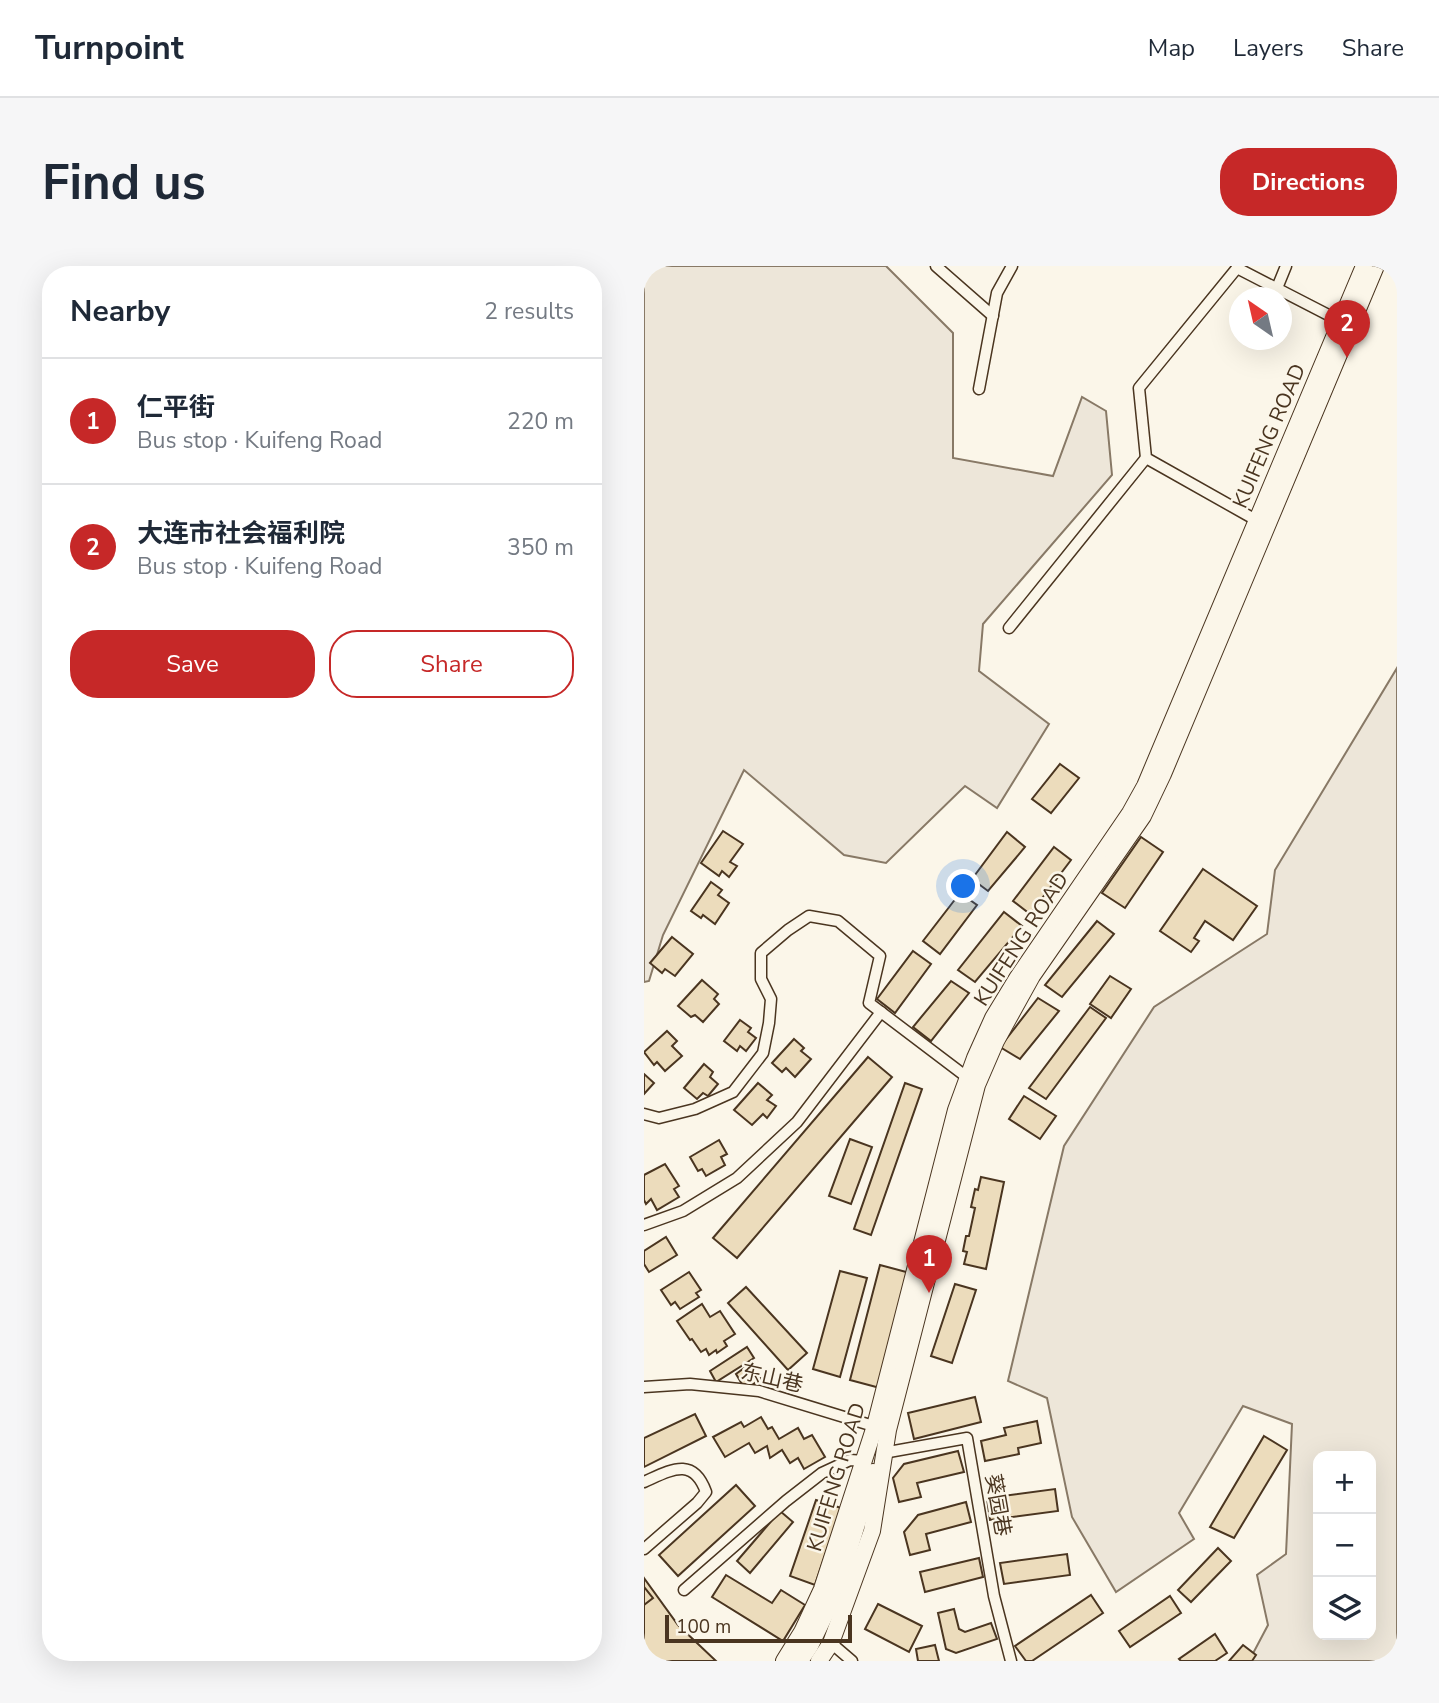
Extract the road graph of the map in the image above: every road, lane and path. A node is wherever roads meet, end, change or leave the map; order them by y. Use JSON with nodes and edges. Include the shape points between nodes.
{"nodes":[{"id":1,"x":936,"y":266,"type":"edge"},
{"id":2,"x":1012,"y":266,"type":"edge"},
{"id":3,"x":1286,"y":266,"type":"edge"},
{"id":4,"x":1364,"y":266,"type":"edge"},
{"id":5,"x":1376,"y":266,"type":"edge"},
{"id":6,"x":1275,"y":287,"type":"edge"},
{"id":7,"x":1277,"y":287,"type":"edge"},
{"id":8,"x":1292,"y":296,"type":"edge"},
{"id":9,"x":992,"y":316,"type":"junction"},
{"id":10,"x":1340,"y":321,"type":"junction"},
{"id":11,"x":979,"y":389,"type":"dead end"},
{"id":12,"x":1146,"y":458,"type":"junction"},
{"id":13,"x":1256,"y":520,"type":"junction"},
{"id":14,"x":1009,"y":628,"type":"dead end"},
{"id":15,"x":881,"y":1012,"type":"junction"},
{"id":16,"x":973,"y":1082,"type":"junction"},
{"id":17,"x":644,"y":1114,"type":"edge"},
{"id":18,"x":644,"y":1225,"type":"edge"},
{"id":19,"x":644,"y":1387,"type":"edge"},
{"id":20,"x":881,"y":1428,"type":"junction"},
{"id":21,"x":883,"y":1452,"type":"junction"},
{"id":22,"x":864,"y":1461,"type":"junction"},
{"id":23,"x":644,"y":1482,"type":"edge"},
{"id":24,"x":644,"y":1549,"type":"edge"},
{"id":25,"x":684,"y":1590,"type":"dead end"},
{"id":26,"x":831,"y":1643,"type":"junction"},
{"id":27,"x":783,"y":1661,"type":"edge"},
{"id":28,"x":800,"y":1661,"type":"edge"},
{"id":29,"x":819,"y":1661,"type":"edge"},
{"id":30,"x":852,"y":1661,"type":"edge"},
{"id":31,"x":1012,"y":1661,"type":"edge"}],
"edges":[{"from":1,"to":9,"type":"street"},
{"from":2,"to":9,"type":"street","via":[[997,293]]},
{"from":3,"to":7,"type":"street"},
{"from":4,"to":10,"type":"main road","name":"KUIFENG ROAD"},
{"from":5,"to":16,"type":"main road","name":"KUIFENG ROAD","via":[[1143,816],[1032,976]]},
{"from":6,"to":12,"type":"street","via":[[1237,268],[1139,388]]},
{"from":8,"to":10,"type":"street"},
{"from":9,"to":11,"type":"street"},
{"from":10,"to":13,"type":"main road","name":"KUIFENG ROAD"},
{"from":12,"to":13,"type":"street"},
{"from":12,"to":14,"type":"street"},
{"from":13,"to":16,"type":"main road","name":"KUIFENG ROAD","via":[[1144,786],[993,1018],[975,1058]]},
{"from":15,"to":16,"type":"street"},
{"from":15,"to":17,"type":"street","via":[[869,1003],[880,956],[838,921],[809,916],[761,953],[761,979],[771,999],[763,1053],[733,1092],[659,1118]]},
{"from":15,"to":18,"type":"street","via":[[797,1122],[737,1178],[683,1211]]},
{"from":16,"to":20,"type":"main road","name":"KUIFENG ROAD"},
{"from":19,"to":20,"type":"street","name":"东山巷","via":[[690,1384],[759,1391]]},
{"from":20,"to":21,"type":"main road","name":"KUIFENG ROAD"},
{"from":20,"to":22,"type":"main road","name":"KUIFENG ROAD"},
{"from":20,"to":28,"type":"main road","via":[[836,1592]]},
{"from":21,"to":26,"type":"main road","name":"KUIFENG ROAD","via":[[872,1531]]},
{"from":21,"to":31,"type":"street","name":"葵园巷","via":[[967,1438],[995,1596]]},
{"from":22,"to":25,"type":"street","via":[[850,1460],[822,1473]]},
{"from":22,"to":27,"type":"main road","name":"KUIFENG ROAD","via":[[822,1589]]},
{"from":23,"to":24,"type":"street","via":[[684,1469],[693,1471],[706,1492]]},
{"from":26,"to":29,"type":"main road","name":"KUIFENG ROAD"},
{"from":26,"to":30,"type":"street"}]}
